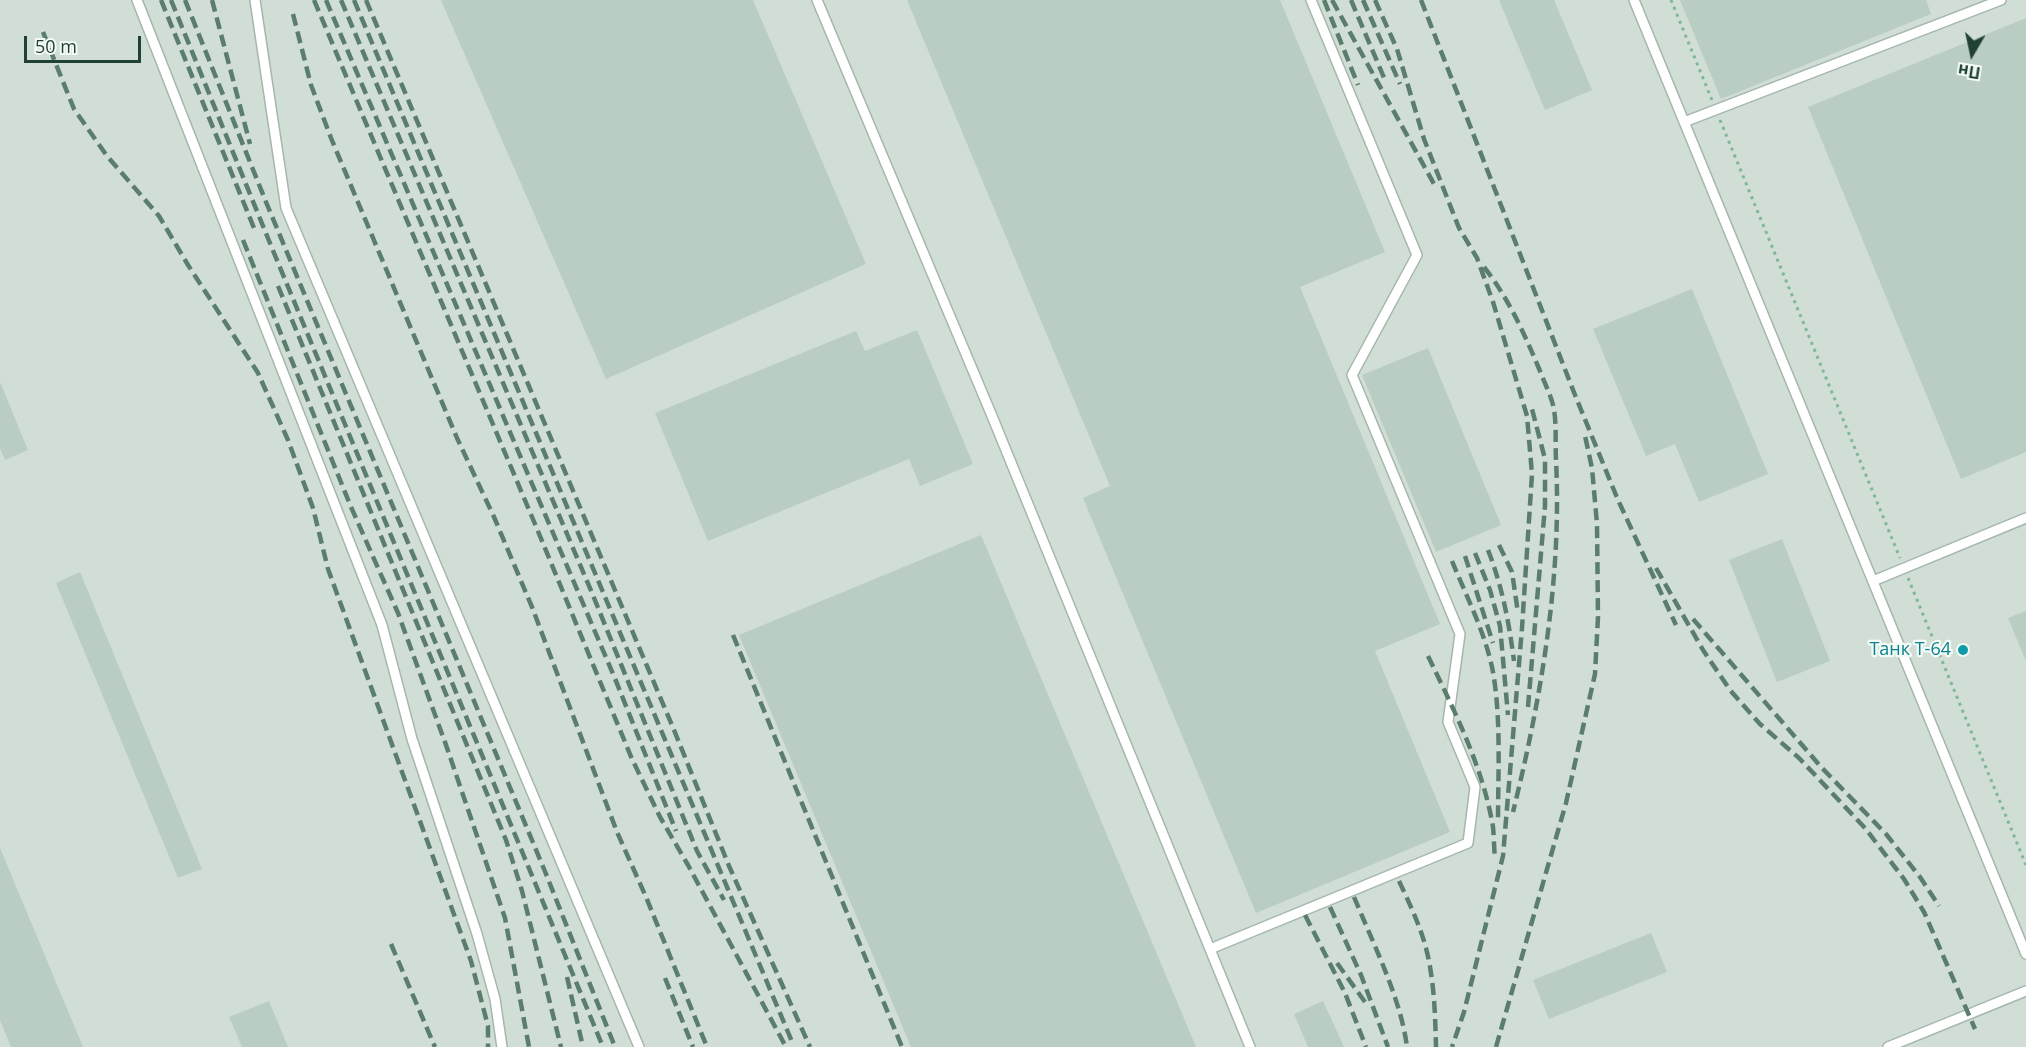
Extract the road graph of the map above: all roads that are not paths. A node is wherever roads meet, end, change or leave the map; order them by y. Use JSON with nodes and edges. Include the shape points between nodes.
{"nodes":[{"id":1,"x":137,"y":0,"type":"edge"},
{"id":2,"x":255,"y":0,"type":"edge"},
{"id":3,"x":817,"y":0,"type":"edge"},
{"id":4,"x":1311,"y":0,"type":"edge"},
{"id":5,"x":1634,"y":0,"type":"edge"},
{"id":6,"x":2001,"y":0,"type":"edge"},
{"id":7,"x":1684,"y":122,"type":"junction"},
{"id":8,"x":2026,"y":519,"type":"edge"},
{"id":9,"x":1873,"y":581,"type":"junction"},
{"id":10,"x":1210,"y":949,"type":"junction"},
{"id":11,"x":2026,"y":954,"type":"edge"},
{"id":12,"x":2026,"y":991,"type":"edge"},
{"id":13,"x":502,"y":1047,"type":"edge"},
{"id":14,"x":639,"y":1047,"type":"edge"},
{"id":15,"x":1250,"y":1047,"type":"edge"},
{"id":16,"x":1888,"y":1047,"type":"edge"}],
"edges":[{"from":1,"to":13,"type":"lane","via":[[382,625],[412,739],[483,955]]},
{"from":2,"to":14,"type":"lane","via":[[286,208]]},
{"from":3,"to":10,"type":"lane"},
{"from":4,"to":10,"type":"lane","via":[[1417,255],[1352,375],[1460,634],[1448,722],[1475,787],[1468,843]]},
{"from":5,"to":7,"type":"lane"},
{"from":6,"to":7,"type":"lane"},
{"from":7,"to":9,"type":"lane"},
{"from":8,"to":9,"type":"lane"},
{"from":9,"to":11,"type":"lane"},
{"from":10,"to":15,"type":"lane"},
{"from":12,"to":16,"type":"lane"}]}
